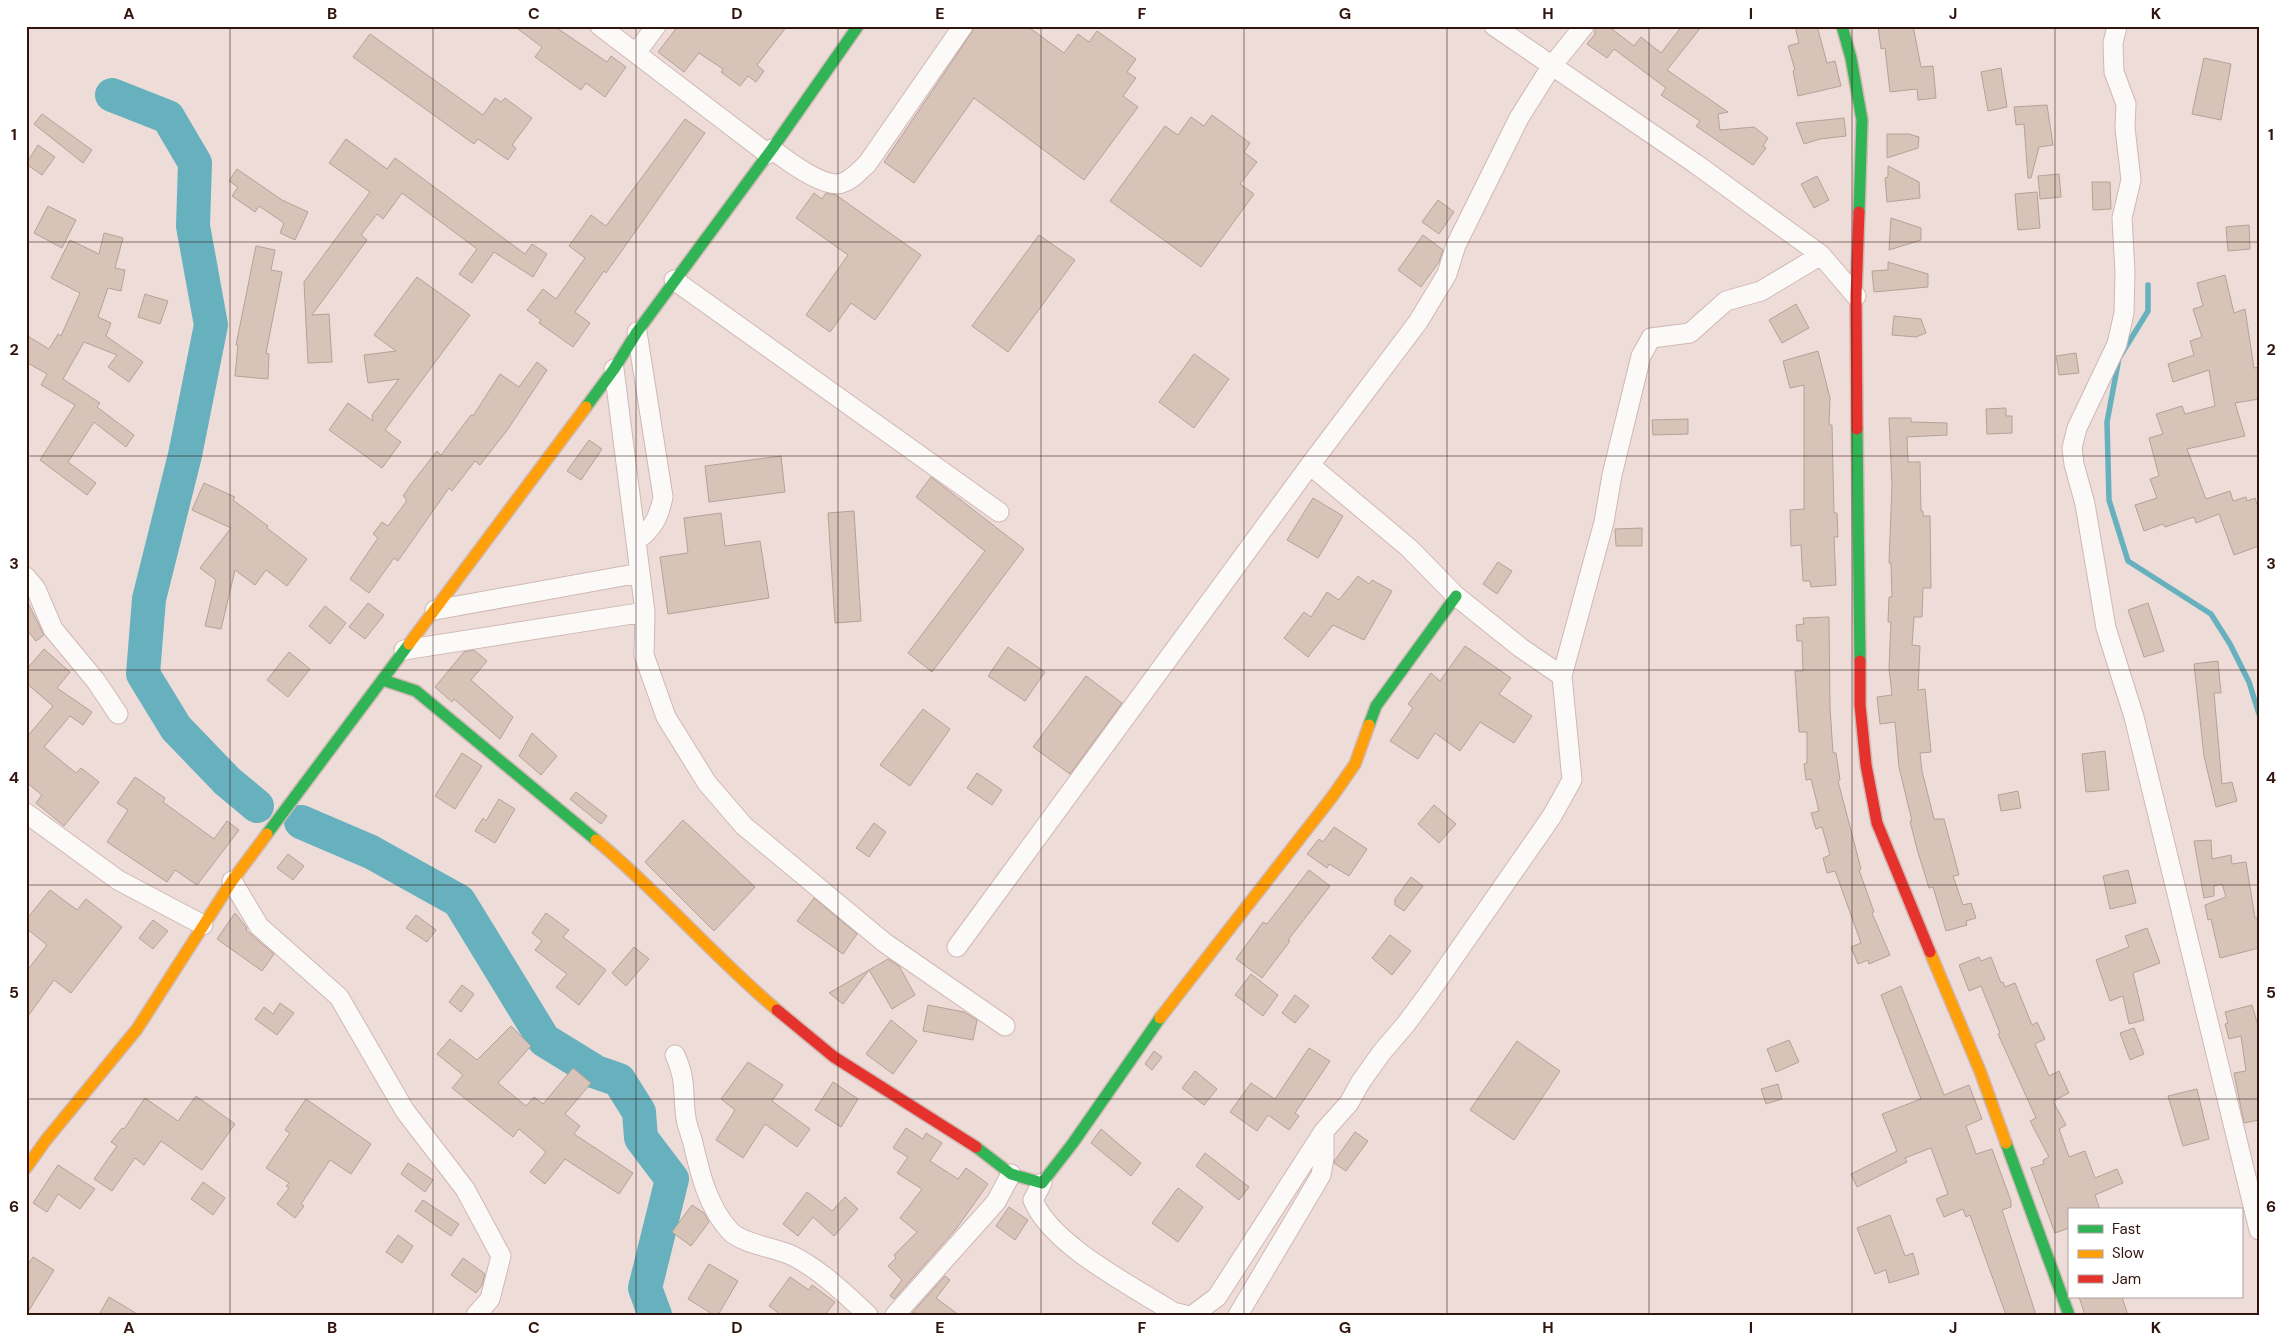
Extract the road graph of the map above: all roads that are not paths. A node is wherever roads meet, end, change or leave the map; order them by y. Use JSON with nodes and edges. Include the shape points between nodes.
{"nodes":[{"id":1,"x":600,"y":26,"type":"edge"},
{"id":2,"x":656,"y":26,"type":"edge"},
{"id":3,"x":858,"y":26,"type":"edge"},
{"id":4,"x":963,"y":26,"type":"edge"},
{"id":5,"x":1494,"y":26,"type":"edge"},
{"id":6,"x":1584,"y":26,"type":"edge"},
{"id":7,"x":1842,"y":26,"type":"edge"},
{"id":8,"x":2113,"y":27,"type":"edge"},
{"id":9,"x":636,"y":53,"type":"junction"},
{"id":10,"x":1551,"y":67,"type":"junction"},
{"id":11,"x":770,"y":151,"type":"junction"},
{"id":12,"x":1821,"y":254,"type":"junction"},
{"id":13,"x":674,"y":280,"type":"junction"},
{"id":14,"x":1856,"y":296,"type":"junction"},
{"id":15,"x":637,"y":332,"type":"junction"},
{"id":16,"x":614,"y":368,"type":"junction"},
{"id":17,"x":1310,"y":465,"type":"junction"},
{"id":18,"x":998,"y":512,"type":"dead end"},
{"id":19,"x":636,"y":541,"type":"junction"},
{"id":20,"x":640,"y":573,"type":"junction"},
{"id":21,"x":26,"y":577,"type":"edge"},
{"id":22,"x":1456,"y":596,"type":"junction"},
{"id":23,"x":435,"y":610,"type":"junction"},
{"id":24,"x":645,"y":612,"type":"junction"},
{"id":25,"x":404,"y":650,"type":"junction"},
{"id":26,"x":1562,"y":676,"type":"junction"},
{"id":27,"x":383,"y":680,"type":"junction"},
{"id":28,"x":118,"y":714,"type":"dead end"},
{"id":29,"x":26,"y":812,"type":"edge"},
{"id":30,"x":232,"y":881,"type":"junction"},
{"id":31,"x":203,"y":925,"type":"junction"},
{"id":32,"x":957,"y":947,"type":"dead end"},
{"id":33,"x":1005,"y":1026,"type":"dead end"},
{"id":34,"x":675,"y":1055,"type":"dead end"},
{"id":35,"x":1324,"y":1131,"type":"junction"},
{"id":36,"x":26,"y":1168,"type":"edge"},
{"id":37,"x":1011,"y":1174,"type":"junction"},
{"id":38,"x":1042,"y":1183,"type":"junction"},
{"id":39,"x":2259,"y":1230,"type":"edge"},
{"id":40,"x":476,"y":1315,"type":"edge"},
{"id":41,"x":868,"y":1315,"type":"edge"},
{"id":42,"x":895,"y":1315,"type":"edge"},
{"id":43,"x":1185,"y":1315,"type":"edge"},
{"id":44,"x":1193,"y":1315,"type":"edge"},
{"id":45,"x":1238,"y":1315,"type":"edge"},
{"id":46,"x":2069,"y":1315,"type":"edge"}],
"edges":[{"from":1,"to":9,"type":"street"},
{"from":2,"to":9,"type":"street"},
{"from":3,"to":11,"type":"street"},
{"from":4,"to":11,"type":"street","via":[[867,164],[852,178],[839,184],[820,181]]},
{"from":5,"to":10,"type":"street"},
{"from":6,"to":10,"type":"street"},
{"from":7,"to":14,"type":"street","via":[[1862,120]]},
{"from":8,"to":39,"type":"street","via":[[2114,72],[2126,104],[2131,180],[2122,218],[2124,313],[2117,344],[2072,448],[2106,628],[2134,717]]},
{"from":9,"to":11,"type":"street"},
{"from":10,"to":12,"type":"street","via":[[1696,164]]},
{"from":10,"to":17,"type":"street","via":[[1519,118],[1456,245],[1447,274],[1412,330]]},
{"from":11,"to":13,"type":"street"},
{"from":12,"to":14,"type":"street"},
{"from":12,"to":26,"type":"street","via":[[1762,291],[1726,301],[1690,333],[1651,338],[1640,356],[1604,522]]},
{"from":13,"to":15,"type":"street"},
{"from":13,"to":18,"type":"street"},
{"from":14,"to":46,"type":"street","via":[[1860,704],[1866,765],[1877,823],[1980,1071]]},
{"from":15,"to":16,"type":"street"},
{"from":15,"to":19,"type":"street","via":[[663,497],[658,519]]},
{"from":16,"to":19,"type":"street"},
{"from":16,"to":23,"type":"street"},
{"from":17,"to":22,"type":"street","via":[[1409,548]]},
{"from":17,"to":32,"type":"street"},
{"from":19,"to":20,"type":"street"},
{"from":20,"to":23,"type":"street"},
{"from":20,"to":24,"type":"street"},
{"from":21,"to":28,"type":"street","via":[[36,589],[52,629],[96,681]]},
{"from":22,"to":26,"type":"street"},
{"from":22,"to":38,"type":"street","via":[[1376,706],[1355,764],[1332,798],[1142,1042]]},
{"from":23,"to":25,"type":"street"},
{"from":24,"to":25,"type":"street"},
{"from":24,"to":33,"type":"street","via":[[644,655],[666,717],[707,783],[744,826],[885,942]]},
{"from":25,"to":27,"type":"street"},
{"from":26,"to":35,"type":"street","via":[[1572,780],[1552,816],[1429,993],[1382,1052],[1349,1103]]},
{"from":27,"to":30,"type":"street"},
{"from":27,"to":37,"type":"street","via":[[416,691],[615,856],[679,915],[737,976],[834,1057],[974,1146]]},
{"from":29,"to":31,"type":"street","via":[[118,880]]},
{"from":30,"to":31,"type":"street"},
{"from":30,"to":40,"type":"street","via":[[259,926],[339,998],[405,1111],[465,1189],[502,1256],[490,1299]]},
{"from":31,"to":36,"type":"street","via":[[137,1029]]},
{"from":34,"to":41,"type":"street","via":[[686,1088],[686,1118],[700,1176],[713,1206],[731,1232],[768,1249],[791,1255],[826,1276]]},
{"from":35,"to":44,"type":"street","via":[[1217,1297]]},
{"from":35,"to":45,"type":"street","via":[[1321,1175]]},
{"from":37,"to":38,"type":"street"},
{"from":37,"to":42,"type":"street","via":[[996,1202]]},
{"from":38,"to":43,"type":"street","via":[[1033,1200],[1050,1228],[1084,1255],[1173,1312]]}]}
